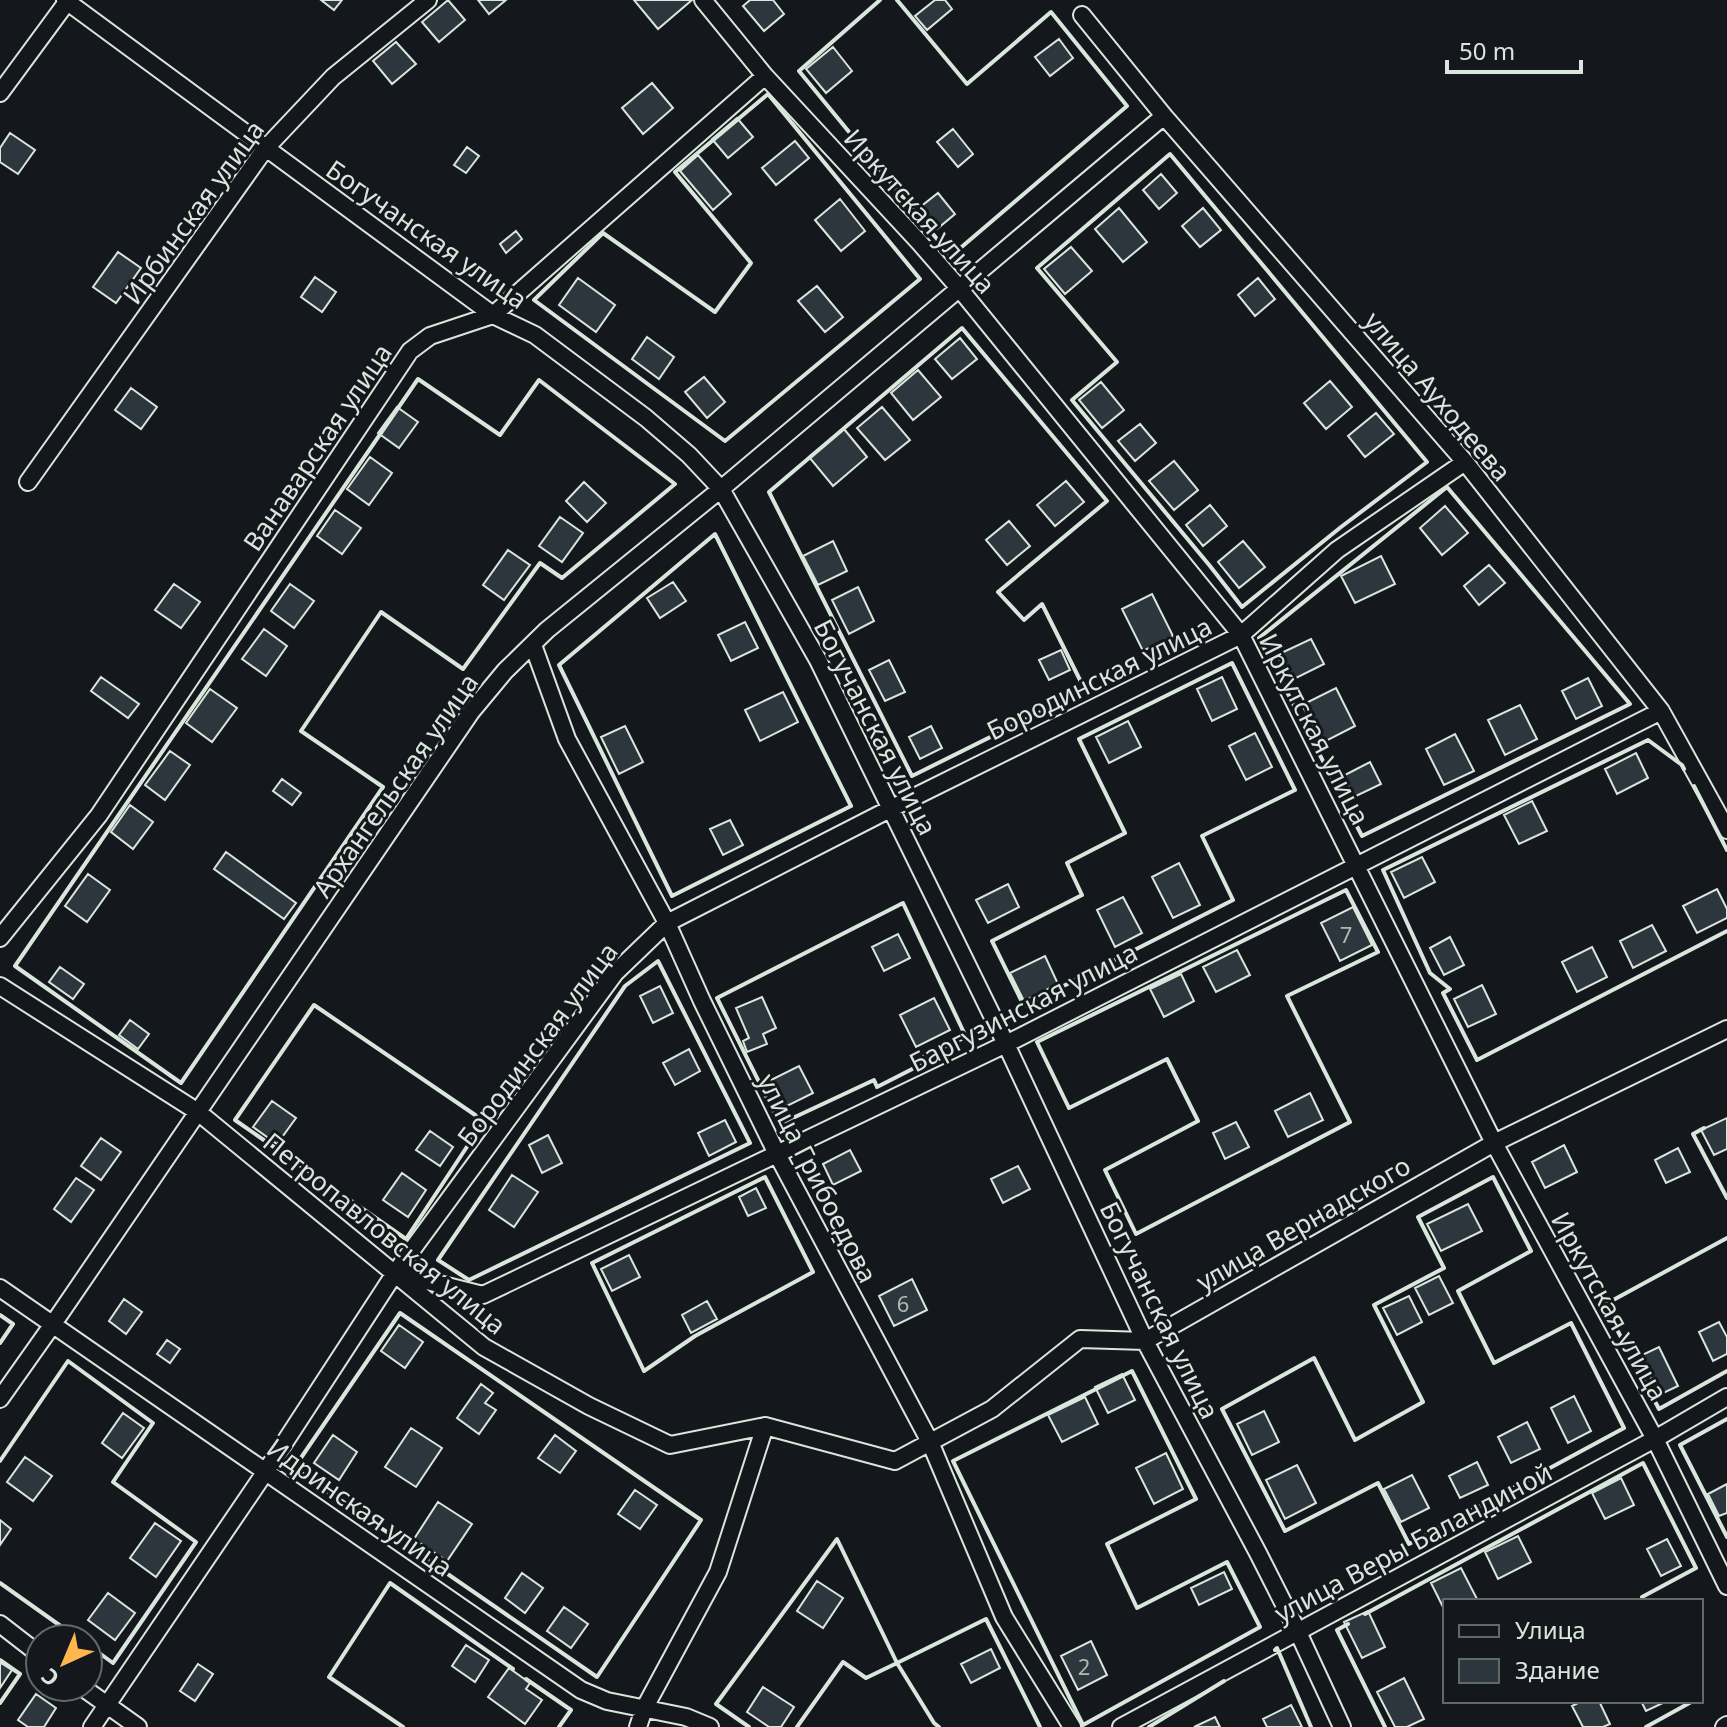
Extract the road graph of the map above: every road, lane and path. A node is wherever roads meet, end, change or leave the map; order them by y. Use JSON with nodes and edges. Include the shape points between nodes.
{"nodes":[{"id":1,"x":428,"y":0,"type":"edge"},
{"id":2,"x":703,"y":0,"type":"edge"},
{"id":3,"x":66,"y":1,"type":"edge"},
{"id":4,"x":1082,"y":15,"type":"dead end"},
{"id":5,"x":765,"y":76,"type":"junction"},
{"id":6,"x":0,"y":93,"type":"edge"},
{"id":7,"x":1164,"y":116,"type":"junction"},
{"id":8,"x":265,"y":149,"type":"junction"},
{"id":9,"x":959,"y":288,"type":"junction"},
{"id":10,"x":493,"y":315,"type":"junction"},
{"id":11,"x":1465,"y":462,"type":"junction"},
{"id":12,"x":28,"y":482,"type":"dead end"},
{"id":13,"x":721,"y":489,"type":"junction"},
{"id":14,"x":1241,"y":635,"type":"junction"},
{"id":15,"x":533,"y":645,"type":"junction"},
{"id":16,"x":1661,"y":711,"type":"junction"},
{"id":17,"x":890,"y":809,"type":"junction"},
{"id":18,"x":1727,"y":830,"type":"edge"},
{"id":19,"x":1356,"y":865,"type":"junction"},
{"id":20,"x":667,"y":923,"type":"junction"},
{"id":21,"x":0,"y":938,"type":"edge"},
{"id":22,"x":0,"y":986,"type":"edge"},
{"id":23,"x":1727,"y":1029,"type":"edge"},
{"id":24,"x":1006,"y":1044,"type":"junction"},
{"id":25,"x":198,"y":1112,"type":"junction"},
{"id":26,"x":1494,"y":1143,"type":"junction"},
{"id":27,"x":777,"y":1154,"type":"junction"},
{"id":28,"x":395,"y":1273,"type":"junction"},
{"id":29,"x":0,"y":1288,"type":"edge"},
{"id":30,"x":53,"y":1324,"type":"junction"},
{"id":31,"x":1145,"y":1341,"type":"junction"},
{"id":32,"x":1727,"y":1397,"type":"edge"},
{"id":33,"x":0,"y":1399,"type":"edge"},
{"id":34,"x":765,"y":1426,"type":"junction"},
{"id":35,"x":1655,"y":1439,"type":"junction"},
{"id":36,"x":930,"y":1442,"type":"junction"},
{"id":37,"x":266,"y":1471,"type":"junction"},
{"id":38,"x":1727,"y":1586,"type":"edge"},
{"id":39,"x":0,"y":1624,"type":"edge"},
{"id":40,"x":1298,"y":1632,"type":"junction"},
{"id":41,"x":24,"y":1643,"type":"edge"},
{"id":42,"x":103,"y":1703,"type":"edge"},
{"id":43,"x":107,"y":1706,"type":"junction"},
{"id":44,"x":644,"y":1709,"type":"junction"},
{"id":45,"x":92,"y":1727,"type":"edge"},
{"id":46,"x":138,"y":1727,"type":"edge"},
{"id":47,"x":638,"y":1727,"type":"edge"},
{"id":48,"x":710,"y":1727,"type":"edge"},
{"id":49,"x":1072,"y":1727,"type":"edge"},
{"id":50,"x":1121,"y":1727,"type":"edge"},
{"id":51,"x":1342,"y":1727,"type":"edge"}],
"edges":[{"from":1,"to":8,"type":"street","name":"Ирбинская улица","via":[[333,77]]},
{"from":2,"to":5,"type":"street","name":"Иркутская улица"},
{"from":3,"to":6,"type":"street"},
{"from":3,"to":8,"type":"street","name":"Богучанская улица"},
{"from":4,"to":7,"type":"street","name":"улица Ауходеева"},
{"from":5,"to":9,"type":"street","name":"Иркутская улица"},
{"from":5,"to":10,"type":"street","name":"Ванаварская улица"},
{"from":7,"to":9,"type":"street","name":"Архангельская улица"},
{"from":7,"to":11,"type":"street","name":"улица Ауходеева"},
{"from":8,"to":10,"type":"street","name":"Богучанская улица"},
{"from":8,"to":12,"type":"street","name":"Ирбинская улица"},
{"from":9,"to":13,"type":"street","name":"Архангельская улица"},
{"from":9,"to":14,"type":"street","name":"Иркутская улица"},
{"from":10,"to":13,"type":"street","name":"Богучанская улица","via":[[535,335],[646,418]]},
{"from":10,"to":21,"type":"street","name":"Ванаварская улица","via":[[430,336],[410,351],[99,815]]},
{"from":11,"to":14,"type":"street","name":"Бородинская улица","via":[[1337,550]]},
{"from":11,"to":16,"type":"street","name":"улица Ауходеева"},
{"from":13,"to":15,"type":"street","name":"Архангельская улица"},
{"from":13,"to":17,"type":"street","name":"Богучанская улица","via":[[818,660]]},
{"from":14,"to":17,"type":"street","name":"Бородинская улица"},
{"from":14,"to":19,"type":"street","name":"Иркутская улица"},
{"from":15,"to":20,"type":"street","name":"улица Грибоедова","via":[[567,739]]},
{"from":15,"to":25,"type":"street","name":"Архангельская улица","via":[[471,712]]},
{"from":16,"to":18,"type":"street","name":"улица Ауходеева"},
{"from":16,"to":19,"type":"street","name":"Баргузинская улица"},
{"from":17,"to":20,"type":"street","name":"Бородинская улица"},
{"from":17,"to":24,"type":"street","name":"Богучанская улица"},
{"from":19,"to":24,"type":"street","name":"Баргузинская улица"},
{"from":19,"to":26,"type":"street","name":"Иркутская улица"},
{"from":20,"to":27,"type":"street","name":"улица Грибоедова"},
{"from":20,"to":28,"type":"street","name":"Бородинская улица","via":[[615,973]]},
{"from":22,"to":25,"type":"street","name":"Петропавловская улица"},
{"from":23,"to":26,"type":"street","name":"улица Вернадского"},
{"from":24,"to":27,"type":"street","name":"Баргузинская улица"},
{"from":24,"to":31,"type":"street","name":"Богучанская улица"},
{"from":25,"to":28,"type":"street","name":"Петропавловская улица"},
{"from":25,"to":30,"type":"street","name":"Архангельская улица"},
{"from":26,"to":31,"type":"street","name":"улица Вернадского"},
{"from":26,"to":35,"type":"street","name":"Иркутская улица"},
{"from":27,"to":28,"type":"street","name":"Баргузинская улица","via":[[483,1295]]},
{"from":27,"to":36,"type":"street","name":"улица Грибоедова"},
{"from":28,"to":34,"type":"street","name":"Петропавловская улица","via":[[484,1347],[670,1445]]},
{"from":28,"to":37,"type":"street","name":"Бородинская улица"},
{"from":29,"to":30,"type":"street","name":"Идринская улица"},
{"from":30,"to":33,"type":"street","name":"Архангельская улица"},
{"from":30,"to":37,"type":"street","name":"Идринская улица"},
{"from":31,"to":36,"type":"street","via":[[1080,1339],[992,1409]]},
{"from":31,"to":40,"type":"street","name":"Богучанская улица"},
{"from":32,"to":35,"type":"street","name":"улица Веры Баландиной"},
{"from":34,"to":36,"type":"street","via":[[895,1461]]},
{"from":34,"to":44,"type":"street","via":[[718,1572]]},
{"from":35,"to":38,"type":"street","name":"Иркутская улица"},
{"from":35,"to":40,"type":"street","name":"улица Веры Баландиной"},
{"from":36,"to":49,"type":"street","name":"улица Грибоедова","via":[[1004,1617]]},
{"from":37,"to":43,"type":"street","name":"Бородинская улица"},
{"from":37,"to":44,"type":"street","name":"Идринская улица","via":[[581,1690]]},
{"from":39,"to":41,"type":"street"},
{"from":40,"to":50,"type":"street","name":"улица Веры Баландиной"},
{"from":40,"to":51,"type":"street","name":"Богучанская улица"},
{"from":42,"to":43,"type":"street"},
{"from":43,"to":45,"type":"street","name":"Бородинская улица"},
{"from":43,"to":46,"type":"street"},
{"from":44,"to":47,"type":"street"},
{"from":44,"to":48,"type":"street","name":"Идринская улица"}]}
